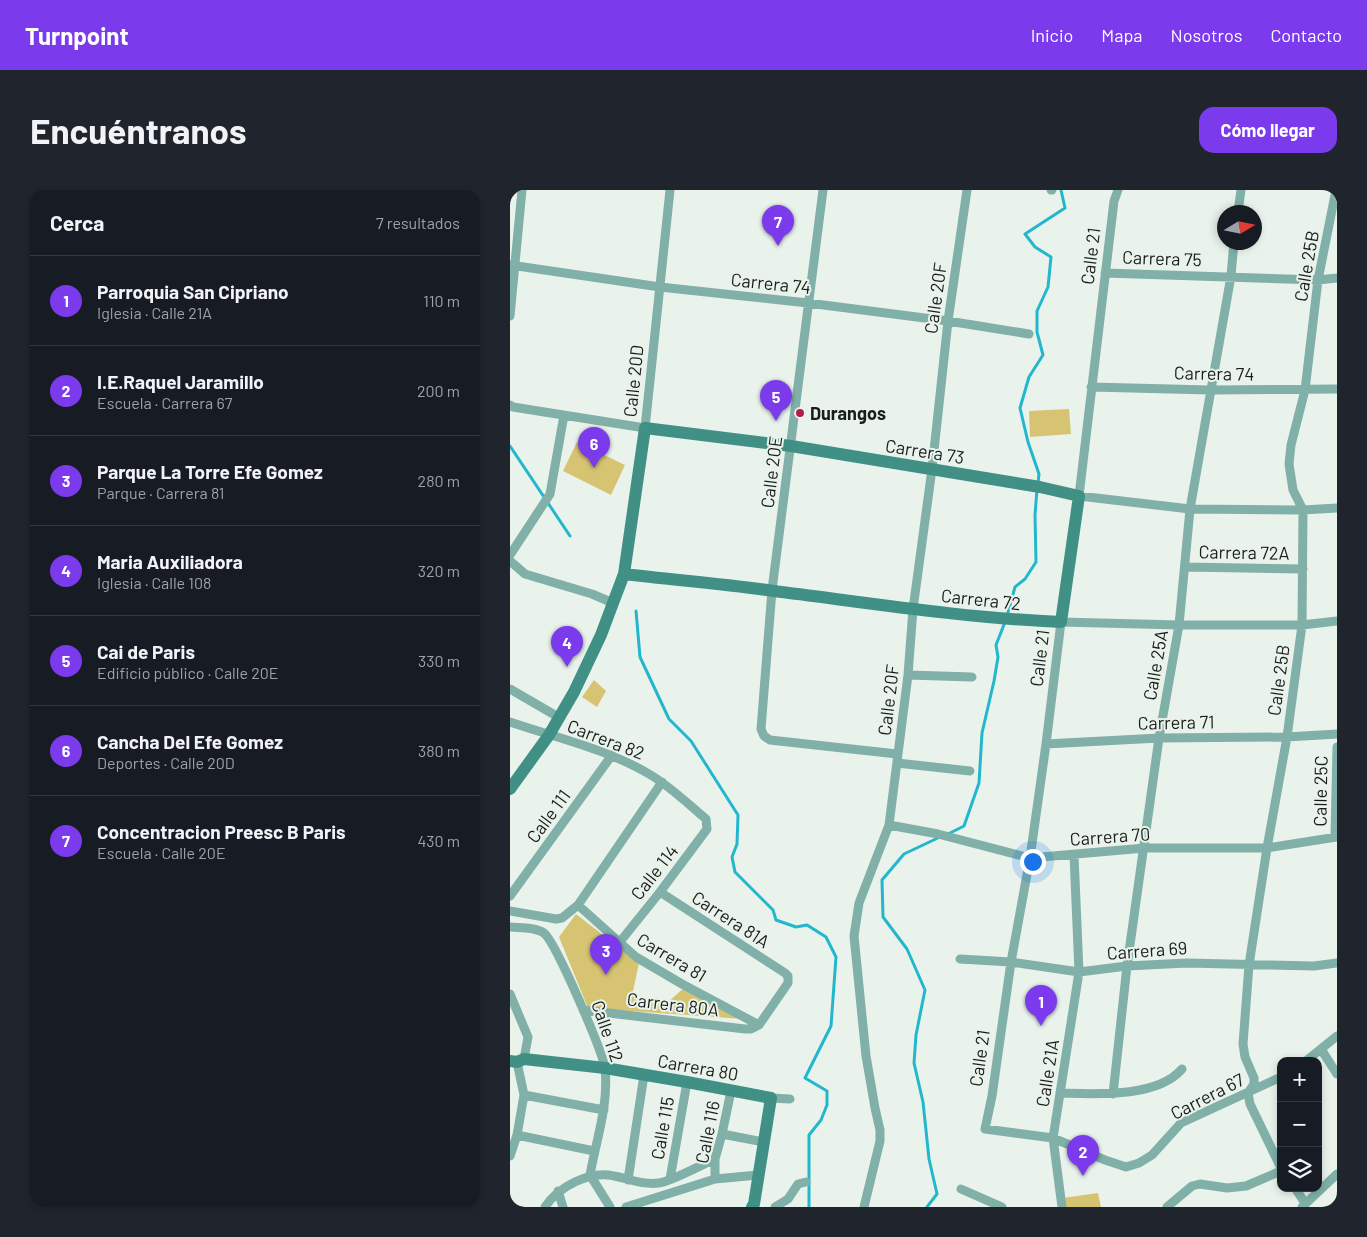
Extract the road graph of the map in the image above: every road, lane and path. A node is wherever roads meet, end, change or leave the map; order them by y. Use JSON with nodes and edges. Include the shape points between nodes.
{"nodes":[{"id":1,"x":522,"y":190,"type":"edge"},
{"id":2,"x":670,"y":190,"type":"edge"},
{"id":3,"x":823,"y":190,"type":"edge"},
{"id":4,"x":967,"y":190,"type":"edge"},
{"id":5,"x":1118,"y":190,"type":"edge"},
{"id":6,"x":1241,"y":190,"type":"edge"},
{"id":7,"x":1336,"y":190,"type":"edge"},
{"id":8,"x":1239,"y":205,"type":"edge"},
{"id":9,"x":1233,"y":250,"type":"edge"},
{"id":10,"x":512,"y":265,"type":"edge"},
{"id":11,"x":1105,"y":273,"type":"junction"},
{"id":12,"x":1230,"y":276,"type":"junction"},
{"id":13,"x":1337,"y":278,"type":"edge"},
{"id":14,"x":1318,"y":280,"type":"junction"},
{"id":15,"x":660,"y":287,"type":"junction"},
{"id":16,"x":808,"y":303,"type":"junction"},
{"id":17,"x":510,"y":316,"type":"edge"},
{"id":18,"x":948,"y":321,"type":"junction"},
{"id":19,"x":1029,"y":334,"type":"dead end"},
{"id":20,"x":1091,"y":387,"type":"junction"},
{"id":21,"x":1337,"y":389,"type":"edge"},
{"id":22,"x":1210,"y":390,"type":"junction"},
{"id":23,"x":1305,"y":390,"type":"junction"},
{"id":24,"x":510,"y":404,"type":"edge"},
{"id":25,"x":564,"y":415,"type":"junction"},
{"id":26,"x":645,"y":428,"type":"junction"},
{"id":27,"x":791,"y":446,"type":"junction"},
{"id":28,"x":932,"y":470,"type":"junction"},
{"id":29,"x":1079,"y":496,"type":"junction"},
{"id":30,"x":1337,"y":508,"type":"edge"},
{"id":31,"x":1190,"y":509,"type":"junction"},
{"id":32,"x":1303,"y":510,"type":"junction"},
{"id":33,"x":510,"y":555,"type":"edge"},
{"id":34,"x":510,"y":561,"type":"edge"},
{"id":35,"x":1185,"y":567,"type":"junction"},
{"id":36,"x":1303,"y":569,"type":"junction"},
{"id":37,"x":624,"y":574,"type":"junction"},
{"id":38,"x":772,"y":590,"type":"junction"},
{"id":39,"x":613,"y":603,"type":"junction"},
{"id":40,"x":913,"y":609,"type":"junction"},
{"id":41,"x":1061,"y":622,"type":"junction"},
{"id":42,"x":1337,"y":622,"type":"edge"},
{"id":43,"x":1178,"y":625,"type":"junction"},
{"id":44,"x":1302,"y":625,"type":"junction"},
{"id":45,"x":908,"y":675,"type":"junction"},
{"id":46,"x":972,"y":677,"type":"dead end"},
{"id":47,"x":510,"y":688,"type":"edge"},
{"id":48,"x":560,"y":718,"type":"junction"},
{"id":49,"x":510,"y":722,"type":"edge"},
{"id":50,"x":1337,"y":734,"type":"edge"},
{"id":51,"x":550,"y":735,"type":"junction"},
{"id":52,"x":1286,"y":737,"type":"junction"},
{"id":53,"x":1159,"y":738,"type":"junction"},
{"id":54,"x":1046,"y":744,"type":"junction"},
{"id":55,"x":1337,"y":747,"type":"edge"},
{"id":56,"x":612,"y":755,"type":"junction"},
{"id":57,"x":897,"y":758,"type":"junction"},
{"id":58,"x":970,"y":771,"type":"dead end"},
{"id":59,"x":662,"y":782,"type":"junction"},
{"id":60,"x":510,"y":789,"type":"edge"},
{"id":61,"x":706,"y":819,"type":"joint"},
{"id":62,"x":889,"y":825,"type":"junction"},
{"id":63,"x":1336,"y":837,"type":"edge"},
{"id":64,"x":1145,"y":848,"type":"junction"},
{"id":65,"x":1266,"y":848,"type":"junction"},
{"id":66,"x":1074,"y":855,"type":"junction"},
{"id":67,"x":1030,"y":858,"type":"junction"},
{"id":68,"x":660,"y":892,"type":"junction"},
{"id":69,"x":510,"y":896,"type":"edge"},
{"id":70,"x":578,"y":905,"type":"junction"},
{"id":71,"x":510,"y":911,"type":"edge"},
{"id":72,"x":510,"y":928,"type":"edge"},
{"id":73,"x":619,"y":943,"type":"junction"},
{"id":74,"x":960,"y":958,"type":"dead end"},
{"id":75,"x":1011,"y":962,"type":"junction"},
{"id":76,"x":1337,"y":963,"type":"edge"},
{"id":77,"x":1249,"y":965,"type":"junction"},
{"id":78,"x":1127,"y":966,"type":"junction"},
{"id":79,"x":1079,"y":972,"type":"junction"},
{"id":80,"x":510,"y":994,"type":"edge"},
{"id":81,"x":583,"y":1010,"type":"junction"},
{"id":82,"x":759,"y":1025,"type":"junction"},
{"id":83,"x":1337,"y":1036,"type":"edge"},
{"id":84,"x":1321,"y":1049,"type":"junction"},
{"id":85,"x":1311,"y":1057,"type":"edge"},
{"id":86,"x":517,"y":1061,"type":"edge"},
{"id":87,"x":605,"y":1068,"type":"junction"},
{"id":88,"x":1182,"y":1069,"type":"dead end"},
{"id":89,"x":1337,"y":1074,"type":"edge"},
{"id":90,"x":644,"y":1075,"type":"junction"},
{"id":91,"x":1277,"y":1080,"type":"edge"},
{"id":92,"x":687,"y":1082,"type":"junction"},
{"id":93,"x":731,"y":1091,"type":"junction"},
{"id":94,"x":1060,"y":1093,"type":"junction"},
{"id":95,"x":1248,"y":1093,"type":"junction"},
{"id":96,"x":1113,"y":1094,"type":"junction"},
{"id":97,"x":524,"y":1095,"type":"junction"},
{"id":98,"x":771,"y":1098,"type":"junction"},
{"id":99,"x":790,"y":1099,"type":"dead end"},
{"id":100,"x":604,"y":1110,"type":"junction"},
{"id":101,"x":510,"y":1112,"type":"edge"},
{"id":102,"x":520,"y":1113,"type":"junction"},
{"id":103,"x":985,"y":1128,"type":"joint"},
{"id":104,"x":722,"y":1134,"type":"junction"},
{"id":105,"x":516,"y":1135,"type":"junction"},
{"id":106,"x":1053,"y":1138,"type":"junction"},
{"id":107,"x":764,"y":1142,"type":"junction"},
{"id":108,"x":594,"y":1150,"type":"junction"},
{"id":109,"x":510,"y":1156,"type":"edge"},
{"id":110,"x":715,"y":1159,"type":"junction"},
{"id":111,"x":1277,"y":1162,"type":"edge"},
{"id":112,"x":1277,"y":1172,"type":"edge"},
{"id":113,"x":1337,"y":1174,"type":"edge"},
{"id":114,"x":590,"y":1175,"type":"junction"},
{"id":115,"x":758,"y":1175,"type":"junction"},
{"id":116,"x":670,"y":1179,"type":"junction"},
{"id":117,"x":715,"y":1179,"type":"junction"},
{"id":118,"x":628,"y":1180,"type":"junction"},
{"id":119,"x":806,"y":1182,"type":"dead end"},
{"id":120,"x":961,"y":1189,"type":"dead end"},
{"id":121,"x":558,"y":1191,"type":"junction"},
{"id":122,"x":1297,"y":1192,"type":"edge"},
{"id":123,"x":1303,"y":1205,"type":"edge"},
{"id":124,"x":544,"y":1207,"type":"edge"},
{"id":125,"x":564,"y":1207,"type":"edge"},
{"id":126,"x":610,"y":1207,"type":"edge"},
{"id":127,"x":626,"y":1207,"type":"edge"},
{"id":128,"x":752,"y":1207,"type":"edge"},
{"id":129,"x":775,"y":1207,"type":"edge"},
{"id":130,"x":864,"y":1207,"type":"edge"},
{"id":131,"x":1002,"y":1207,"type":"edge"},
{"id":132,"x":1062,"y":1207,"type":"edge"},
{"id":133,"x":1167,"y":1207,"type":"edge"}],
"edges":[{"from":1,"to":10,"type":"street"},
{"from":2,"to":15,"type":"street","name":"Calle 20D"},
{"from":3,"to":16,"type":"street","name":"Calle 20E"},
{"from":4,"to":18,"type":"street","name":"Calle 20F"},
{"from":5,"to":11,"type":"street","name":"Calle 21"},
{"from":6,"to":8,"type":"street"},
{"from":7,"to":14,"type":"street","name":"Calle 25B"},
{"from":9,"to":12,"type":"street","name":"Calle 25A"},
{"from":10,"to":15,"type":"street","name":"Carrera 74"},
{"from":10,"to":17,"type":"street"},
{"from":11,"to":12,"type":"street","name":"Carrera 75"},
{"from":11,"to":20,"type":"street","name":"Calle 21"},
{"from":12,"to":14,"type":"street","name":"Carrera 75"},
{"from":12,"to":22,"type":"street","name":"Calle 25A"},
{"from":13,"to":14,"type":"street","name":"Carrera 75"},
{"from":14,"to":23,"type":"street","name":"Calle 25B"},
{"from":15,"to":16,"type":"street","name":"Carrera 74"},
{"from":15,"to":26,"type":"street","name":"Calle 20D"},
{"from":16,"to":18,"type":"street","name":"Carrera 74"},
{"from":16,"to":27,"type":"street","name":"Calle 20E"},
{"from":18,"to":19,"type":"street","name":"Carrera 74"},
{"from":18,"to":28,"type":"street","name":"Calle 20F"},
{"from":20,"to":22,"type":"street","name":"Carrera 74"},
{"from":20,"to":29,"type":"street","name":"Calle 21"},
{"from":21,"to":23,"type":"street","name":"Carrera 74"},
{"from":22,"to":23,"type":"street","name":"Carrera 74"},
{"from":22,"to":31,"type":"street","name":"Calle 25A"},
{"from":23,"to":32,"type":"street","name":"Calle 25B","via":[[1289,464],[1293,490]]},
{"from":24,"to":25,"type":"street","name":"Carrera 73"},
{"from":25,"to":26,"type":"street","name":"Carrera 73"},
{"from":25,"to":33,"type":"street","via":[[550,494]]},
{"from":26,"to":27,"type":"street","name":"Carrera 73"},
{"from":26,"to":37,"type":"street","name":"Calle 20D"},
{"from":27,"to":28,"type":"street","name":"Carrera 73"},
{"from":27,"to":38,"type":"street","name":"Calle 20E"},
{"from":28,"to":29,"type":"street","name":"Carrera 73"},
{"from":28,"to":40,"type":"street","name":"Calle 20F"},
{"from":29,"to":31,"type":"street","name":"Carrera 73"},
{"from":29,"to":41,"type":"street","name":"Calle 21"},
{"from":30,"to":32,"type":"street","name":"Carrera 73"},
{"from":31,"to":32,"type":"street","name":"Carrera 73"},
{"from":31,"to":35,"type":"street","name":"Calle 25A"},
{"from":32,"to":36,"type":"street","name":"Calle 25B"},
{"from":34,"to":39,"type":"street","via":[[526,574]]},
{"from":35,"to":36,"type":"street","name":"Carrera 72A"},
{"from":35,"to":43,"type":"street","name":"Calle 25A"},
{"from":36,"to":44,"type":"street","name":"Calle 25B"},
{"from":37,"to":38,"type":"street","name":"Carrera 72"},
{"from":37,"to":39,"type":"street","name":"Calle 20D"},
{"from":38,"to":40,"type":"street","name":"Carrera 72"},
{"from":38,"to":57,"type":"street","name":"Calle 20E","via":[[761,729],[764,736],[770,740]]},
{"from":39,"to":48,"type":"street","name":"Calle 20D"},
{"from":40,"to":41,"type":"street","name":"Carrera 72"},
{"from":40,"to":45,"type":"street","name":"Calle 20F"},
{"from":41,"to":43,"type":"street","name":"Carrera 72"},
{"from":41,"to":54,"type":"street","name":"Calle 21"},
{"from":42,"to":44,"type":"street","name":"Carrera 72"},
{"from":43,"to":44,"type":"street","name":"Carrera 72"},
{"from":43,"to":53,"type":"street","name":"Calle 25A"},
{"from":44,"to":52,"type":"street","name":"Calle 25B"},
{"from":45,"to":46,"type":"street"},
{"from":45,"to":57,"type":"street","name":"Calle 20F"},
{"from":47,"to":48,"type":"street","name":"Carrera 82"},
{"from":48,"to":51,"type":"street","name":"Calle 20D"},
{"from":49,"to":51,"type":"street","name":"Carrera 82"},
{"from":50,"to":52,"type":"street","name":"Carrera 71"},
{"from":51,"to":56,"type":"street","name":"Carrera 82"},
{"from":51,"to":60,"type":"street","name":"Calle 20D"},
{"from":52,"to":53,"type":"street","name":"Carrera 71"},
{"from":52,"to":65,"type":"street","name":"Calle 25B"},
{"from":53,"to":54,"type":"street","name":"Carrera 71"},
{"from":53,"to":64,"type":"street","name":"Calle 25A"},
{"from":54,"to":67,"type":"street","name":"Calle 21"},
{"from":55,"to":63,"type":"street","name":"Calle 25C"},
{"from":56,"to":59,"type":"street","name":"Carrera 82"},
{"from":56,"to":69,"type":"street","name":"Calle 111"},
{"from":57,"to":58,"type":"street"},
{"from":57,"to":62,"type":"street","name":"Calle 20F"},
{"from":59,"to":61,"type":"street","name":"Carrera 82"},
{"from":59,"to":70,"type":"street"},
{"from":61,"to":68,"type":"street","name":"Calle 114","via":[[707,829]]},
{"from":62,"to":67,"type":"street","name":"Carrera 70"},
{"from":62,"to":130,"type":"street","name":"Calle 20F","via":[[859,903],[854,936],[866,1056],[880,1130]]},
{"from":63,"to":65,"type":"street","name":"Carrera 70"},
{"from":64,"to":65,"type":"street","name":"Carrera 70"},
{"from":64,"to":66,"type":"street","name":"Carrera 70"},
{"from":64,"to":78,"type":"street","name":"Calle 25A"},
{"from":65,"to":77,"type":"street","name":"Calle 25B"},
{"from":66,"to":67,"type":"street","name":"Carrera 70"},
{"from":66,"to":79,"type":"street","name":"Calle 21A"},
{"from":67,"to":75,"type":"street","name":"Calle 21"},
{"from":68,"to":73,"type":"street","name":"Calle 114"},
{"from":68,"to":82,"type":"street","name":"Carrera 81A","via":[[788,976],[788,983]]},
{"from":70,"to":71,"type":"street","via":[[556,920]]},
{"from":70,"to":73,"type":"street","name":"Carrera 81"},
{"from":72,"to":81,"type":"street","name":"Calle 112","via":[[536,930],[548,938]]},
{"from":73,"to":82,"type":"street","name":"Carrera 81","via":[[682,984]]},
{"from":74,"to":75,"type":"street","name":"Carrera 69"},
{"from":75,"to":79,"type":"street","name":"Carrera 69"},
{"from":75,"to":103,"type":"street","name":"Calle 21"},
{"from":76,"to":77,"type":"street","name":"Carrera 69"},
{"from":77,"to":78,"type":"street","name":"Carrera 69","via":[[1187,963]]},
{"from":77,"to":95,"type":"street","name":"Calle 25B","via":[[1243,1044],[1254,1084]]},
{"from":78,"to":79,"type":"street","name":"Carrera 69"},
{"from":78,"to":96,"type":"street","name":"Calle 25A"},
{"from":79,"to":94,"type":"street","name":"Calle 21A"},
{"from":80,"to":86,"type":"street","via":[[528,1037]]},
{"from":81,"to":82,"type":"street","name":"Carrera 80A","via":[[745,1029]]},
{"from":81,"to":87,"type":"street","name":"Calle 112"},
{"from":83,"to":84,"type":"street"},
{"from":84,"to":85,"type":"street"},
{"from":84,"to":89,"type":"street"},
{"from":86,"to":87,"type":"street","name":"Carrera 80"},
{"from":86,"to":97,"type":"street"},
{"from":87,"to":90,"type":"street","name":"Carrera 80"},
{"from":87,"to":100,"type":"street","name":"Calle 112"},
{"from":88,"to":96,"type":"street","via":[[1161,1084]]},
{"from":90,"to":92,"type":"street","name":"Carrera 80"},
{"from":90,"to":118,"type":"street"},
{"from":91,"to":95,"type":"street","name":"Carrera 67"},
{"from":92,"to":93,"type":"street","name":"Carrera 80"},
{"from":92,"to":116,"type":"street","name":"Calle 115"},
{"from":93,"to":98,"type":"street","name":"Carrera 80"},
{"from":93,"to":104,"type":"street","name":"Calle 116"},
{"from":94,"to":96,"type":"street"},
{"from":94,"to":106,"type":"street","name":"Calle 21A"},
{"from":95,"to":106,"type":"street","name":"Carrera 67","via":[[1181,1123],[1152,1155],[1126,1167]]},
{"from":95,"to":111,"type":"street","name":"Calle 25B","via":[[1253,1113]]},
{"from":97,"to":100,"type":"street"},
{"from":97,"to":102,"type":"street"},
{"from":98,"to":99,"type":"street","name":"Carrera 80"},
{"from":98,"to":107,"type":"street"},
{"from":100,"to":108,"type":"street","name":"Calle 112"},
{"from":101,"to":102,"type":"street"},
{"from":102,"to":105,"type":"street"},
{"from":103,"to":106,"type":"street","name":"Carrera 67"},
{"from":104,"to":107,"type":"street"},
{"from":104,"to":110,"type":"street","name":"Calle 116"},
{"from":105,"to":108,"type":"street"},
{"from":105,"to":109,"type":"street"},
{"from":106,"to":132,"type":"street","name":"Calle 21A"},
{"from":107,"to":115,"type":"street"},
{"from":108,"to":114,"type":"street","name":"Calle 112"},
{"from":110,"to":116,"type":"street"},
{"from":110,"to":117,"type":"street","name":"Calle 116"},
{"from":112,"to":133,"type":"street","via":[[1246,1186],[1192,1186]]},
{"from":113,"to":123,"type":"street"},
{"from":114,"to":118,"type":"street","via":[[613,1175]]},
{"from":114,"to":121,"type":"street"},
{"from":114,"to":126,"type":"street"},
{"from":115,"to":117,"type":"street"},
{"from":115,"to":128,"type":"street"},
{"from":116,"to":118,"type":"street","via":[[645,1184]]},
{"from":117,"to":127,"type":"street"},
{"from":119,"to":129,"type":"street","via":[[798,1184],[788,1199]]},
{"from":120,"to":131,"type":"street"},
{"from":121,"to":124,"type":"street"},
{"from":121,"to":125,"type":"street"},
{"from":122,"to":123,"type":"street"}]}
